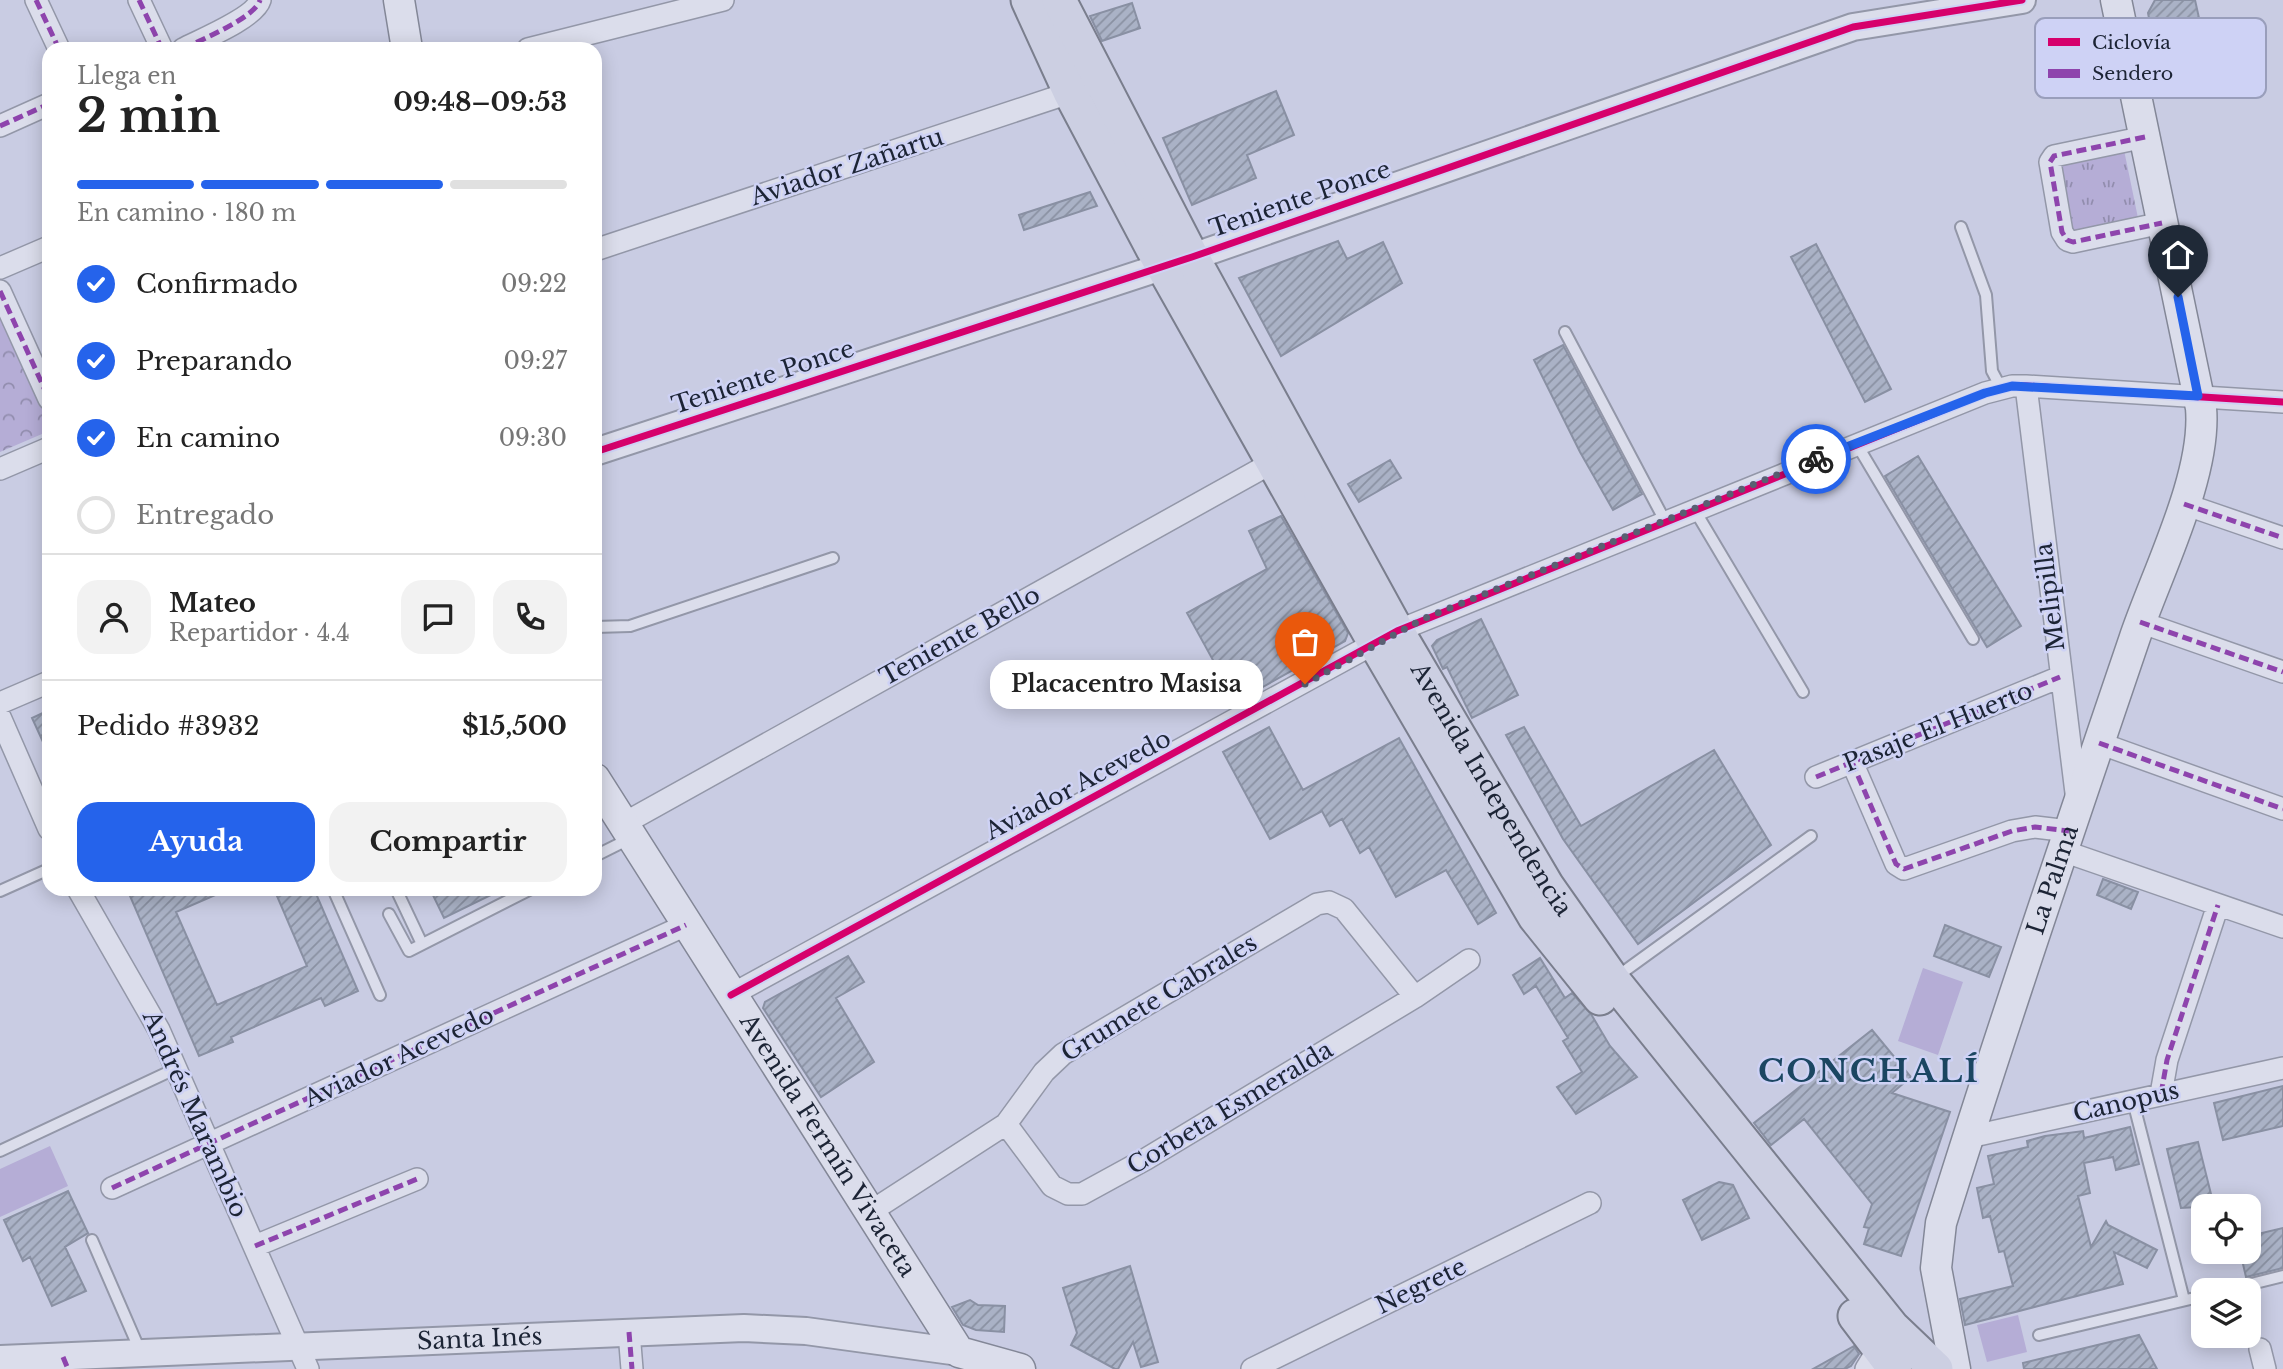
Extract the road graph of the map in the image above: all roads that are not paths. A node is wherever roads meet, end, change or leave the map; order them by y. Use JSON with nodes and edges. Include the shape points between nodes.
{"nodes":[{"id":1,"x":36,"y":0,"type":"edge"},
{"id":2,"x":139,"y":0,"type":"edge"},
{"id":3,"x":399,"y":0,"type":"edge"},
{"id":4,"x":723,"y":0,"type":"edge"},
{"id":5,"x":1028,"y":0,"type":"edge"},
{"id":6,"x":1059,"y":0,"type":"edge"},
{"id":7,"x":2022,"y":0,"type":"edge"},
{"id":8,"x":2116,"y":0,"type":"edge"},
{"id":9,"x":253,"y":8,"type":"edge"},
{"id":10,"x":2120,"y":18,"type":"edge"},
{"id":11,"x":56,"y":42,"type":"edge"},
{"id":12,"x":159,"y":42,"type":"edge"},
{"id":13,"x":195,"y":42,"type":"edge"},
{"id":14,"x":406,"y":42,"type":"edge"},
{"id":15,"x":556,"y":42,"type":"edge"},
{"id":16,"x":1085,"y":88,"type":"junction"},
{"id":17,"x":2136,"y":98,"type":"edge"},
{"id":18,"x":42,"y":107,"type":"edge"},
{"id":19,"x":0,"y":127,"type":"edge"},
{"id":20,"x":2144,"y":137,"type":"junction"},
{"id":21,"x":2162,"y":223,"type":"junction"},
{"id":22,"x":1961,"y":227,"type":"dead end"},
{"id":23,"x":602,"y":248,"type":"edge"},
{"id":24,"x":42,"y":250,"type":"edge"},
{"id":25,"x":1178,"y":262,"type":"junction"},
{"id":26,"x":0,"y":268,"type":"edge"},
{"id":27,"x":0,"y":291,"type":"edge"},
{"id":28,"x":1565,"y":332,"type":"dead end"},
{"id":29,"x":42,"y":384,"type":"edge"},
{"id":30,"x":2026,"y":386,"type":"junction"},
{"id":31,"x":2001,"y":388,"type":"junction"},
{"id":32,"x":2198,"y":396,"type":"junction"},
{"id":33,"x":2283,"y":402,"type":"edge"},
{"id":34,"x":1856,"y":443,"type":"junction"},
{"id":35,"x":602,"y":450,"type":"edge"},
{"id":36,"x":42,"y":451,"type":"edge"},
{"id":37,"x":1285,"y":456,"type":"junction"},
{"id":38,"x":0,"y":469,"type":"edge"},
{"id":39,"x":2184,"y":505,"type":"junction"},
{"id":40,"x":1694,"y":509,"type":"junction"},
{"id":41,"x":1664,"y":521,"type":"junction"},
{"id":42,"x":2283,"y":538,"type":"edge"},
{"id":43,"x":834,"y":558,"type":"dead end"},
{"id":44,"x":2140,"y":622,"type":"junction"},
{"id":45,"x":602,"y":627,"type":"edge"},
{"id":46,"x":1386,"y":637,"type":"junction"},
{"id":47,"x":1973,"y":639,"type":"dead end"},
{"id":48,"x":2283,"y":672,"type":"edge"},
{"id":49,"x":2060,"y":677,"type":"junction"},
{"id":50,"x":42,"y":684,"type":"edge"},
{"id":51,"x":1802,"y":692,"type":"dead end"},
{"id":52,"x":0,"y":703,"type":"edge"},
{"id":53,"x":0,"y":717,"type":"edge"},
{"id":54,"x":2099,"y":743,"type":"junction"},
{"id":55,"x":1853,"y":762,"type":"junction"},
{"id":56,"x":1816,"y":777,"type":"dead end"},
{"id":57,"x":602,"y":790,"type":"edge"},
{"id":58,"x":2283,"y":809,"type":"edge"},
{"id":59,"x":42,"y":813,"type":"edge"},
{"id":60,"x":2070,"y":830,"type":"junction"},
{"id":61,"x":627,"y":831,"type":"junction"},
{"id":62,"x":1811,"y":836,"type":"dead end"},
{"id":63,"x":602,"y":851,"type":"edge"},
{"id":64,"x":42,"y":872,"type":"edge"},
{"id":65,"x":0,"y":891,"type":"edge"},
{"id":66,"x":82,"y":896,"type":"edge"},
{"id":67,"x":336,"y":896,"type":"edge"},
{"id":68,"x":399,"y":896,"type":"edge"},
{"id":69,"x":517,"y":896,"type":"edge"},
{"id":70,"x":2218,"y":905,"type":"junction"},
{"id":71,"x":390,"y":914,"type":"dead end"},
{"id":72,"x":686,"y":925,"type":"junction"},
{"id":73,"x":2283,"y":927,"type":"edge"},
{"id":74,"x":422,"y":944,"type":"junction"},
{"id":75,"x":1469,"y":960,"type":"dead end"},
{"id":76,"x":1613,"y":980,"type":"junction"},
{"id":77,"x":380,"y":995,"type":"dead end"},
{"id":78,"x":731,"y":995,"type":"junction"},
{"id":79,"x":1415,"y":997,"type":"junction"},
{"id":80,"x":177,"y":1068,"type":"junction"},
{"id":81,"x":2283,"y":1068,"type":"edge"},
{"id":82,"x":2161,"y":1094,"type":"junction"},
{"id":83,"x":2133,"y":1101,"type":"junction"},
{"id":84,"x":1006,"y":1124,"type":"junction"},
{"id":85,"x":1969,"y":1137,"type":"junction"},
{"id":86,"x":210,"y":1144,"type":"junction"},
{"id":87,"x":0,"y":1152,"type":"edge"},
{"id":88,"x":417,"y":1179,"type":"dead end"},
{"id":89,"x":112,"y":1188,"type":"dead end"},
{"id":90,"x":1590,"y":1203,"type":"dead end"},
{"id":91,"x":870,"y":1212,"type":"junction"},
{"id":92,"x":92,"y":1240,"type":"dead end"},
{"id":93,"x":255,"y":1246,"type":"junction"},
{"id":94,"x":2283,"y":1276,"type":"edge"},
{"id":95,"x":2261,"y":1282,"type":"edge"},
{"id":96,"x":2191,"y":1299,"type":"edge"},
{"id":97,"x":2184,"y":1300,"type":"junction"},
{"id":98,"x":629,"y":1332,"type":"junction"},
{"id":99,"x":2039,"y":1335,"type":"dead end"},
{"id":100,"x":959,"y":1352,"type":"junction"},
{"id":101,"x":141,"y":1353,"type":"junction"},
{"id":102,"x":303,"y":1357,"type":"edge"},
{"id":103,"x":1900,"y":1357,"type":"edge"},
{"id":104,"x":0,"y":1359,"type":"edge"},
{"id":105,"x":65,"y":1363,"type":"edge"},
{"id":106,"x":632,"y":1369,"type":"edge"},
{"id":107,"x":1020,"y":1369,"type":"edge"},
{"id":108,"x":1252,"y":1369,"type":"edge"},
{"id":109,"x":1955,"y":1369,"type":"edge"}],
"edges":[{"from":1,"to":11,"type":"street"},
{"from":2,"to":12,"type":"street"},
{"from":3,"to":14,"type":"main road"},
{"from":4,"to":15,"type":"street"},
{"from":5,"to":16,"type":"main road","name":"Avenida Independencia"},
{"from":6,"to":16,"type":"main road","name":"Avenida Independencia"},
{"from":7,"to":25,"type":"street","name":"Teniente Ponce","via":[[1853,27]]},
{"from":8,"to":10,"type":"main road","name":"La Palma"},
{"from":9,"to":13,"type":"street"},
{"from":16,"to":23,"type":"street","name":"Aviador Zañartu"},
{"from":16,"to":25,"type":"main road","name":"Avenida Independencia"},
{"from":17,"to":20,"type":"main road","name":"La Palma"},
{"from":18,"to":19,"type":"street"},
{"from":20,"to":21,"type":"main road","name":"La Palma"},
{"from":20,"to":21,"type":"street","via":[[2054,156],[2050,162],[2062,232],[2073,242]]},
{"from":21,"to":32,"type":"main road","name":"La Palma"},
{"from":22,"to":31,"type":"lane","via":[[1986,295],[1992,371]]},
{"from":24,"to":26,"type":"street"},
{"from":25,"to":35,"type":"street","name":"Teniente Ponce"},
{"from":25,"to":37,"type":"main road","name":"Avenida Independencia"},
{"from":27,"to":29,"type":"street"},
{"from":28,"to":41,"type":"lane"},
{"from":30,"to":31,"type":"street","name":"Aviador Acevedo"},
{"from":30,"to":32,"type":"street","name":"Aviador Acevedo"},
{"from":30,"to":49,"type":"street","name":"Melipilla"},
{"from":31,"to":34,"type":"street","name":"Aviador Acevedo"},
{"from":32,"to":33,"type":"street","name":"Aviador Acevedo"},
{"from":32,"to":39,"type":"main road","name":"La Palma","via":[[2202,434]]},
{"from":34,"to":40,"type":"street","name":"Aviador Acevedo"},
{"from":34,"to":47,"type":"lane"},
{"from":36,"to":38,"type":"street"},
{"from":37,"to":46,"type":"main road","name":"Avenida Independencia"},
{"from":37,"to":61,"type":"street","name":"Teniente Bello"},
{"from":39,"to":42,"type":"street"},
{"from":39,"to":44,"type":"main road","name":"La Palma"},
{"from":40,"to":41,"type":"street","name":"Aviador Acevedo"},
{"from":40,"to":51,"type":"lane"},
{"from":41,"to":46,"type":"street","name":"Aviador Acevedo"},
{"from":43,"to":45,"type":"lane","via":[[630,626]]},
{"from":44,"to":48,"type":"street"},
{"from":44,"to":54,"type":"main road","name":"La Palma"},
{"from":46,"to":76,"type":"main road","name":"Avenida Independencia"},
{"from":46,"to":78,"type":"street","name":"Aviador Acevedo"},
{"from":46,"to":103,"type":"main road","name":"Avenida Independencia","via":[[1535,917]]},
{"from":49,"to":55,"type":"street","name":"Pasaje El Huerto"},
{"from":49,"to":60,"type":"street","name":"Melipilla"},
{"from":50,"to":52,"type":"street"},
{"from":53,"to":59,"type":"street"},
{"from":54,"to":58,"type":"street"},
{"from":54,"to":60,"type":"main road","name":"La Palma"},
{"from":55,"to":56,"type":"street","name":"Pasaje El Huerto"},
{"from":55,"to":60,"type":"street","via":[[1896,864],[1904,869],[2012,831],[2035,827]]},
{"from":57,"to":61,"type":"main road","name":"Avenida Fermín Vivaceta"},
{"from":60,"to":70,"type":"street"},
{"from":60,"to":85,"type":"main road","name":"La Palma"},
{"from":61,"to":63,"type":"lane"},
{"from":61,"to":72,"type":"main road","name":"Avenida Fermín Vivaceta"},
{"from":62,"to":76,"type":"lane"},
{"from":64,"to":65,"type":"lane"},
{"from":66,"to":80,"type":"street","name":"Andrés Marambio"},
{"from":67,"to":77,"type":"lane"},
{"from":68,"to":74,"type":"lane"},
{"from":69,"to":74,"type":"lane"},
{"from":70,"to":73,"type":"street"},
{"from":70,"to":82,"type":"street","via":[[2167,1060]]},
{"from":71,"to":74,"type":"lane","via":[[409,951]]},
{"from":72,"to":78,"type":"main road","name":"Avenida Fermín Vivaceta"},
{"from":72,"to":86,"type":"street","name":"Aviador Acevedo"},
{"from":75,"to":79,"type":"street","name":"Corbeta Esmeralda"},
{"from":76,"to":103,"type":"main road","name":"Avenida Independencia"},
{"from":78,"to":91,"type":"main road","name":"Avenida Fermín Vivaceta"},
{"from":79,"to":84,"type":"street","name":"Corbeta Esmeralda","via":[[1082,1194],[1068,1194],[1052,1186]]},
{"from":79,"to":84,"type":"street","name":"Grumete Cabrales","via":[[1344,909],[1329,902],[1312,906],[1063,1054]]},
{"from":80,"to":86,"type":"street","name":"Andrés Marambio"},
{"from":80,"to":87,"type":"lane"},
{"from":81,"to":82,"type":"street","name":"Canopus"},
{"from":82,"to":83,"type":"street","name":"Canopus"},
{"from":83,"to":85,"type":"street","name":"Canopus"},
{"from":83,"to":97,"type":"lane"},
{"from":84,"to":91,"type":"street","name":"Grumete Cabrales"},
{"from":85,"to":109,"type":"main road","name":"La Palma","via":[[1936,1253]]},
{"from":86,"to":89,"type":"street","name":"Aviador Acevedo"},
{"from":86,"to":93,"type":"street","name":"Andrés Marambio"},
{"from":88,"to":93,"type":"street"},
{"from":90,"to":108,"type":"street","name":"Negrete"},
{"from":91,"to":100,"type":"main road","name":"Avenida Fermín Vivaceta"},
{"from":92,"to":101,"type":"lane"},
{"from":93,"to":102,"type":"street","name":"Andrés Marambio"},
{"from":94,"to":95,"type":"lane"},
{"from":96,"to":97,"type":"lane"},
{"from":97,"to":99,"type":"lane"},
{"from":98,"to":100,"type":"street","name":"Santa Inés","via":[[772,1329]]},
{"from":98,"to":102,"type":"street","name":"Santa Inés"},
{"from":98,"to":106,"type":"street"},
{"from":100,"to":107,"type":"main road"},
{"from":101,"to":102,"type":"street","name":"Santa Inés"},
{"from":101,"to":105,"type":"street","name":"Santa Inés"},
{"from":104,"to":105,"type":"street","name":"Santa Inés"}]}
